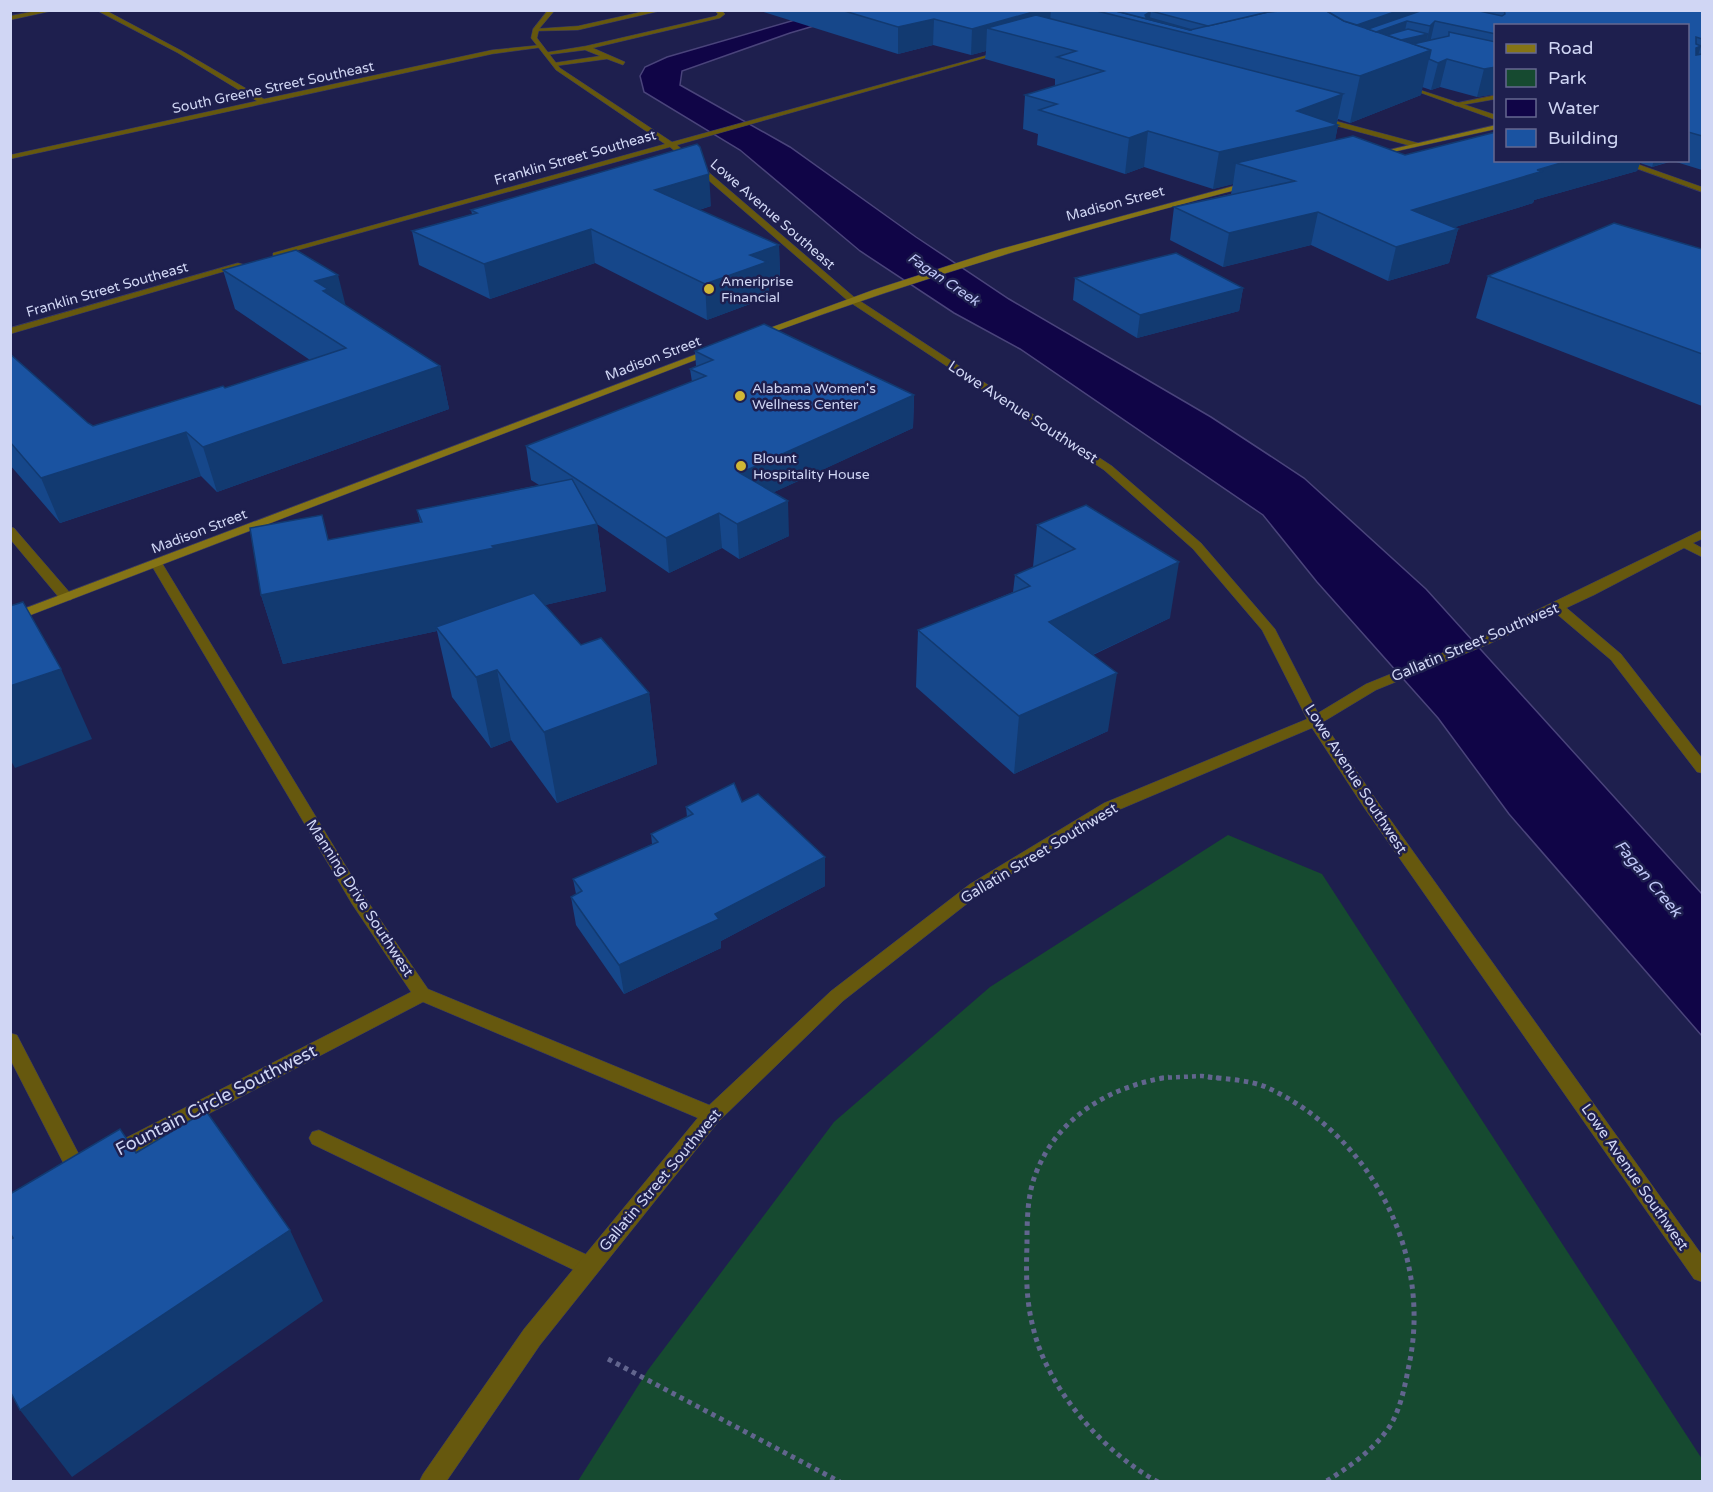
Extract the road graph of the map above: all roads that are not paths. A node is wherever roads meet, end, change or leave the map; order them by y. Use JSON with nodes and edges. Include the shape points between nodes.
{"nodes":[{"id":1,"x":53,"y":10,"type":"edge"},
{"id":2,"x":99,"y":10,"type":"edge"},
{"id":3,"x":552,"y":10,"type":"edge"},
{"id":4,"x":661,"y":10,"type":"edge"},
{"id":5,"x":717,"y":10,"type":"edge"},
{"id":6,"x":10,"y":18,"type":"edge"},
{"id":7,"x":536,"y":29,"type":"junction"},
{"id":8,"x":586,"y":48,"type":"junction"},
{"id":9,"x":1015,"y":48,"type":"edge"},
{"id":10,"x":543,"y":50,"type":"junction"},
{"id":11,"x":607,"y":57,"type":"junction"},
{"id":12,"x":622,"y":63,"type":"dead end"},
{"id":13,"x":555,"y":64,"type":"junction"},
{"id":14,"x":1399,"y":83,"type":"edge"},
{"id":15,"x":1494,"y":97,"type":"edge"},
{"id":16,"x":262,"y":101,"type":"junction"},
{"id":17,"x":1455,"y":104,"type":"junction"},
{"id":18,"x":1311,"y":116,"type":"edge"},
{"id":19,"x":1494,"y":117,"type":"edge"},
{"id":20,"x":1494,"y":127,"type":"edge"},
{"id":21,"x":671,"y":144,"type":"junction"},
{"id":22,"x":1415,"y":145,"type":"junction"},
{"id":23,"x":1371,"y":155,"type":"edge"},
{"id":24,"x":10,"y":157,"type":"edge"},
{"id":25,"x":1621,"y":162,"type":"edge"},
{"id":26,"x":1263,"y":181,"type":"edge"},
{"id":27,"x":1702,"y":190,"type":"edge"},
{"id":28,"x":261,"y":259,"type":"edge"},
{"id":29,"x":250,"y":262,"type":"edge"},
{"id":30,"x":851,"y":299,"type":"junction"},
{"id":31,"x":10,"y":331,"type":"edge"},
{"id":32,"x":745,"y":339,"type":"edge"},
{"id":33,"x":723,"y":348,"type":"edge"},
{"id":34,"x":10,"y":531,"type":"edge"},
{"id":35,"x":1702,"y":534,"type":"edge"},
{"id":36,"x":1683,"y":543,"type":"junction"},
{"id":37,"x":1702,"y":553,"type":"edge"},
{"id":38,"x":156,"y":563,"type":"junction"},
{"id":39,"x":66,"y":597,"type":"junction"},
{"id":40,"x":1557,"y":607,"type":"junction"},
{"id":41,"x":10,"y":619,"type":"edge"},
{"id":42,"x":1315,"y":721,"type":"junction"},
{"id":43,"x":1702,"y":768,"type":"edge"},
{"id":44,"x":422,"y":994,"type":"junction"},
{"id":45,"x":10,"y":1040,"type":"edge"},
{"id":46,"x":712,"y":1115,"type":"junction"},
{"id":47,"x":319,"y":1138,"type":"dead end"},
{"id":48,"x":78,"y":1172,"type":"junction"},
{"id":49,"x":58,"y":1182,"type":"edge"},
{"id":50,"x":588,"y":1266,"type":"junction"},
{"id":51,"x":1702,"y":1272,"type":"edge"},
{"id":52,"x":431,"y":1482,"type":"edge"}],
"edges":[{"from":1,"to":6,"type":"street"},
{"from":2,"to":16,"type":"street"},
{"from":3,"to":7,"type":"street"},
{"from":4,"to":7,"type":"street","via":[[578,28]]},
{"from":5,"to":8,"type":"street","name":"South Greene Street Southeast","via":[[722,14]]},
{"from":7,"to":10,"type":"street","name":"Lowe Avenue Southeast","via":[[534,38]]},
{"from":8,"to":10,"type":"street","name":"South Greene Street Southeast"},
{"from":8,"to":11,"type":"street"},
{"from":9,"to":21,"type":"street","name":"Franklin Street Southeast"},
{"from":10,"to":13,"type":"street","name":"Lowe Avenue Southeast"},
{"from":10,"to":16,"type":"street","name":"South Greene Street Southeast","via":[[492,52]]},
{"from":11,"to":12,"type":"street"},
{"from":11,"to":13,"type":"street"},
{"from":13,"to":21,"type":"street","name":"Lowe Avenue Southeast"},
{"from":14,"to":17,"type":"street"},
{"from":15,"to":17,"type":"street"},
{"from":16,"to":24,"type":"street","name":"South Greene Street Southeast"},
{"from":17,"to":19,"type":"street"},
{"from":18,"to":22,"type":"street"},
{"from":20,"to":22,"type":"main road"},
{"from":21,"to":28,"type":"street","name":"Franklin Street Southeast"},
{"from":21,"to":30,"type":"street","name":"Lowe Avenue Southeast"},
{"from":22,"to":23,"type":"main road"},
{"from":25,"to":27,"type":"street"},
{"from":26,"to":30,"type":"main road","name":"Madison Street","via":[[1091,224]]},
{"from":29,"to":31,"type":"street","name":"Franklin Street Southeast"},
{"from":30,"to":32,"type":"main road","name":"Madison Street"},
{"from":30,"to":42,"type":"street","name":"Lowe Avenue Southwest","via":[[1108,468],[1197,546],[1268,629]]},
{"from":33,"to":38,"type":"main road","name":"Madison Street"},
{"from":34,"to":39,"type":"street"},
{"from":35,"to":36,"type":"street","name":"Gallatin Street Southwest"},
{"from":36,"to":37,"type":"street"},
{"from":36,"to":40,"type":"street","name":"Gallatin Street Southwest"},
{"from":38,"to":39,"type":"main road","name":"Madison Street"},
{"from":38,"to":44,"type":"street","name":"Manning Drive Southwest","via":[[358,900]]},
{"from":39,"to":41,"type":"main road","name":"Madison Street"},
{"from":40,"to":42,"type":"street","name":"Gallatin Street Southwest","via":[[1371,687]]},
{"from":40,"to":43,"type":"street","via":[[1616,657]]},
{"from":42,"to":46,"type":"street","name":"Gallatin Street Southwest","via":[[1110,807],[976,888],[837,996]]},
{"from":42,"to":51,"type":"street","name":"Lowe Avenue Southwest","via":[[1371,806]]},
{"from":44,"to":46,"type":"street","name":"Manning Drive Southwest"},
{"from":44,"to":48,"type":"street","name":"Fountain Circle Southwest"},
{"from":45,"to":48,"type":"street"},
{"from":46,"to":50,"type":"street","name":"Gallatin Street Southwest"},
{"from":47,"to":50,"type":"street"},
{"from":48,"to":49,"type":"street","name":"Fountain Circle Southwest"},
{"from":50,"to":52,"type":"street","name":"Gallatin Street Southwest","via":[[532,1337]]}]}
